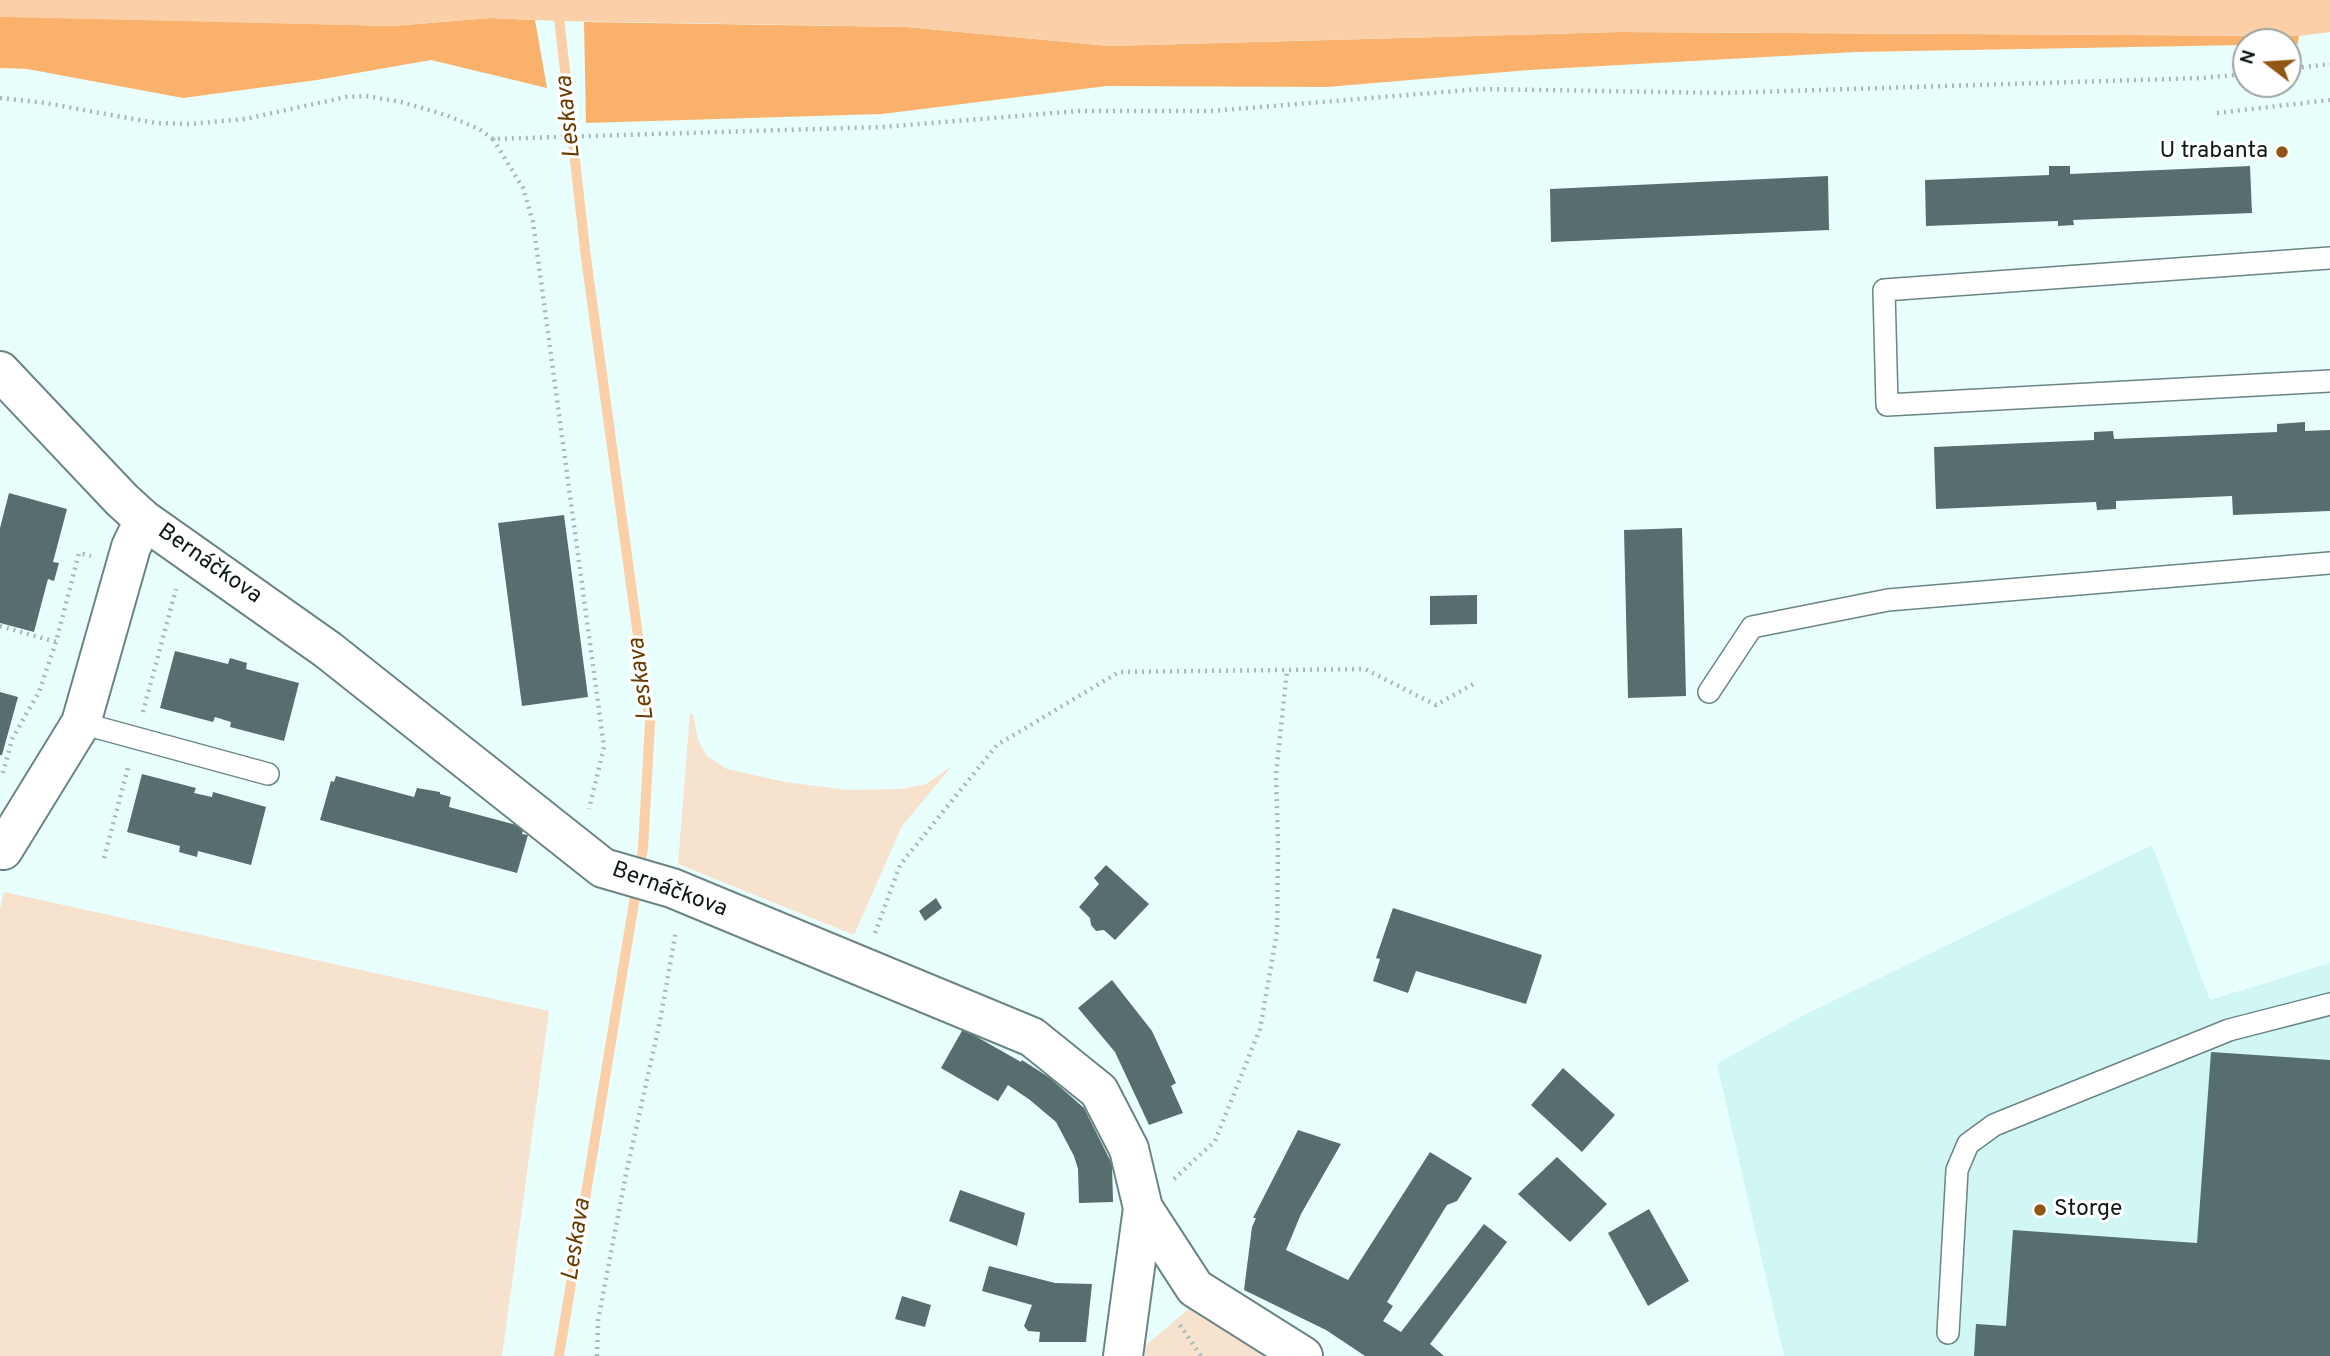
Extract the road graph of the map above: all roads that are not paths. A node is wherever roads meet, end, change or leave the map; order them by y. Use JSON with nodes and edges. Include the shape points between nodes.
{"nodes":[{"id":1,"x":2330,"y":258,"type":"edge"},
{"id":2,"x":0,"y":371,"type":"edge"},
{"id":3,"x":2330,"y":381,"type":"edge"},
{"id":4,"x":144,"y":520,"type":"junction"},
{"id":5,"x":2330,"y":563,"type":"edge"},
{"id":6,"x":1709,"y":692,"type":"dead end"},
{"id":7,"x":80,"y":723,"type":"junction"},
{"id":8,"x":268,"y":774,"type":"dead end"},
{"id":9,"x":3,"y":850,"type":"dead end"},
{"id":10,"x":2330,"y":1004,"type":"edge"},
{"id":11,"x":1143,"y":1208,"type":"junction"},
{"id":12,"x":1948,"y":1333,"type":"dead end"},
{"id":13,"x":1123,"y":1356,"type":"edge"},
{"id":14,"x":1303,"y":1356,"type":"edge"}],
"edges":[{"from":1,"to":3,"type":"lane","via":[[1884,290],[1887,405]]},
{"from":2,"to":4,"type":"street","name":"Bernáčkova"},
{"from":4,"to":7,"type":"street","name":"Bernáčkova","via":[[131,547]]},
{"from":4,"to":11,"type":"street","name":"Bernáčkova","via":[[328,650],[591,859],[1032,1037],[1099,1091],[1129,1149]]},
{"from":5,"to":6,"type":"lane","via":[[1888,600],[1752,627]]},
{"from":7,"to":8,"type":"lane"},
{"from":7,"to":9,"type":"street","name":"Bernáčkova"},
{"from":10,"to":12,"type":"lane","via":[[2229,1030],[1994,1125],[1968,1144],[1957,1170]]},
{"from":11,"to":13,"type":"street"},
{"from":11,"to":14,"type":"street","via":[[1195,1288]]}]}
